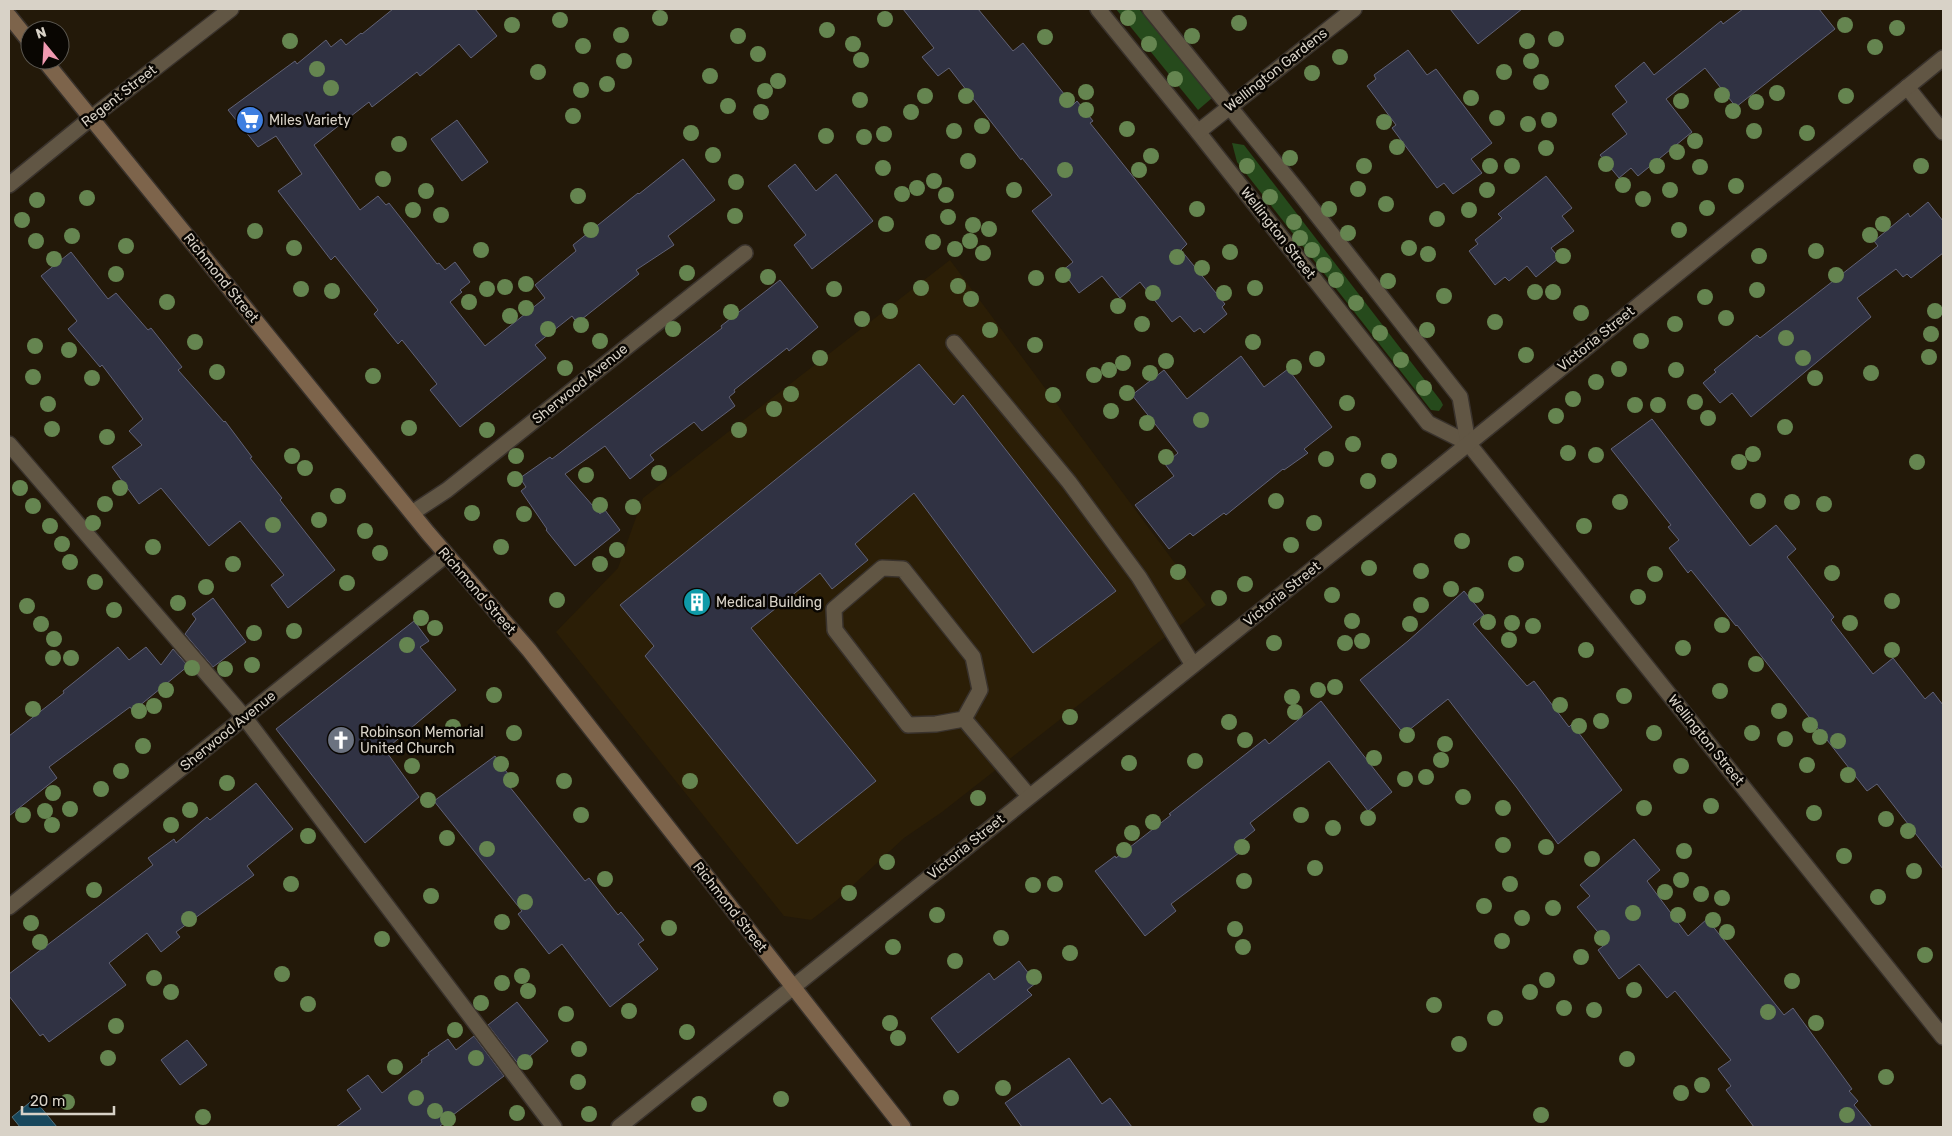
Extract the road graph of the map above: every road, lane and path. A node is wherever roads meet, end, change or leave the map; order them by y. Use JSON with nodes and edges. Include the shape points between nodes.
{"nodes":[{"id":1,"x":231,"y":9,"type":"edge"},
{"id":2,"x":1098,"y":9,"type":"edge"},
{"id":3,"x":1150,"y":9,"type":"edge"},
{"id":4,"x":1354,"y":9,"type":"edge"},
{"id":5,"x":9,"y":16,"type":"edge"},
{"id":6,"x":20,"y":30,"type":"edge"},
{"id":7,"x":1943,"y":58,"type":"edge"},
{"id":8,"x":52,"y":70,"type":"edge"},
{"id":9,"x":1907,"y":87,"type":"junction"},
{"id":10,"x":1230,"y":106,"type":"junction"},
{"id":11,"x":91,"y":118,"type":"junction"},
{"id":12,"x":1198,"y":132,"type":"junction"},
{"id":13,"x":1943,"y":132,"type":"edge"},
{"id":14,"x":9,"y":185,"type":"edge"},
{"id":15,"x":745,"y":252,"type":"dead end"},
{"id":16,"x":954,"y":344,"type":"dead end"},
{"id":17,"x":9,"y":444,"type":"edge"},
{"id":18,"x":1468,"y":444,"type":"junction"},
{"id":19,"x":412,"y":513,"type":"junction"},
{"id":20,"x":446,"y":555,"type":"junction"},
{"id":21,"x":1193,"y":665,"type":"junction"},
{"id":22,"x":245,"y":718,"type":"junction"},
{"id":23,"x":964,"y":719,"type":"junction"},
{"id":24,"x":1029,"y":796,"type":"junction"},
{"id":25,"x":9,"y":907,"type":"edge"},
{"id":26,"x":792,"y":987,"type":"junction"},
{"id":27,"x":1943,"y":1037,"type":"edge"},
{"id":28,"x":554,"y":1127,"type":"edge"},
{"id":29,"x":618,"y":1127,"type":"edge"},
{"id":30,"x":903,"y":1127,"type":"edge"}],
"edges":[{"from":1,"to":11,"type":"street","name":"Regent Street"},
{"from":2,"to":12,"type":"street","name":"Wellington Street"},
{"from":3,"to":10,"type":"street","name":"Wellington Street"},
{"from":4,"to":10,"type":"street","name":"Wellington Gardens"},
{"from":5,"to":6,"type":"main road"},
{"from":7,"to":9,"type":"street","name":"Victoria Street"},
{"from":8,"to":11,"type":"main road","name":"Richmond Street"},
{"from":9,"to":13,"type":"street"},
{"from":9,"to":18,"type":"street","name":"Victoria Street"},
{"from":10,"to":12,"type":"street","name":"Wellington Gardens"},
{"from":10,"to":18,"type":"street","name":"Wellington Street","via":[[1460,397]]},
{"from":11,"to":14,"type":"street","name":"Regent Street"},
{"from":11,"to":19,"type":"main road","name":"Richmond Street"},
{"from":12,"to":18,"type":"street","name":"Wellington Street","via":[[1428,423]]},
{"from":15,"to":19,"type":"street","name":"Sherwood Avenue","via":[[447,490]]},
{"from":16,"to":21,"type":"street","via":[[1068,482],[1139,577]]},
{"from":17,"to":22,"type":"street"},
{"from":18,"to":21,"type":"street","name":"Victoria Street"},
{"from":18,"to":27,"type":"street","name":"Wellington Street"},
{"from":19,"to":20,"type":"main road","name":"Richmond Street"},
{"from":20,"to":22,"type":"street","name":"Sherwood Avenue"},
{"from":20,"to":26,"type":"main road","name":"Richmond Street","via":[[528,650]]},
{"from":21,"to":24,"type":"street","name":"Victoria Street"},
{"from":22,"to":25,"type":"street","name":"Sherwood Avenue"},
{"from":22,"to":28,"type":"street"},
{"from":23,"to":23,"type":"street","via":[[980,690],[973,657],[903,569],[882,568],[834,609],[834,630],[908,725]]},
{"from":23,"to":24,"type":"street"},
{"from":24,"to":26,"type":"street","name":"Victoria Street"},
{"from":26,"to":29,"type":"street","name":"Victoria Street"},
{"from":26,"to":30,"type":"main road","name":"Richmond Street"}]}
